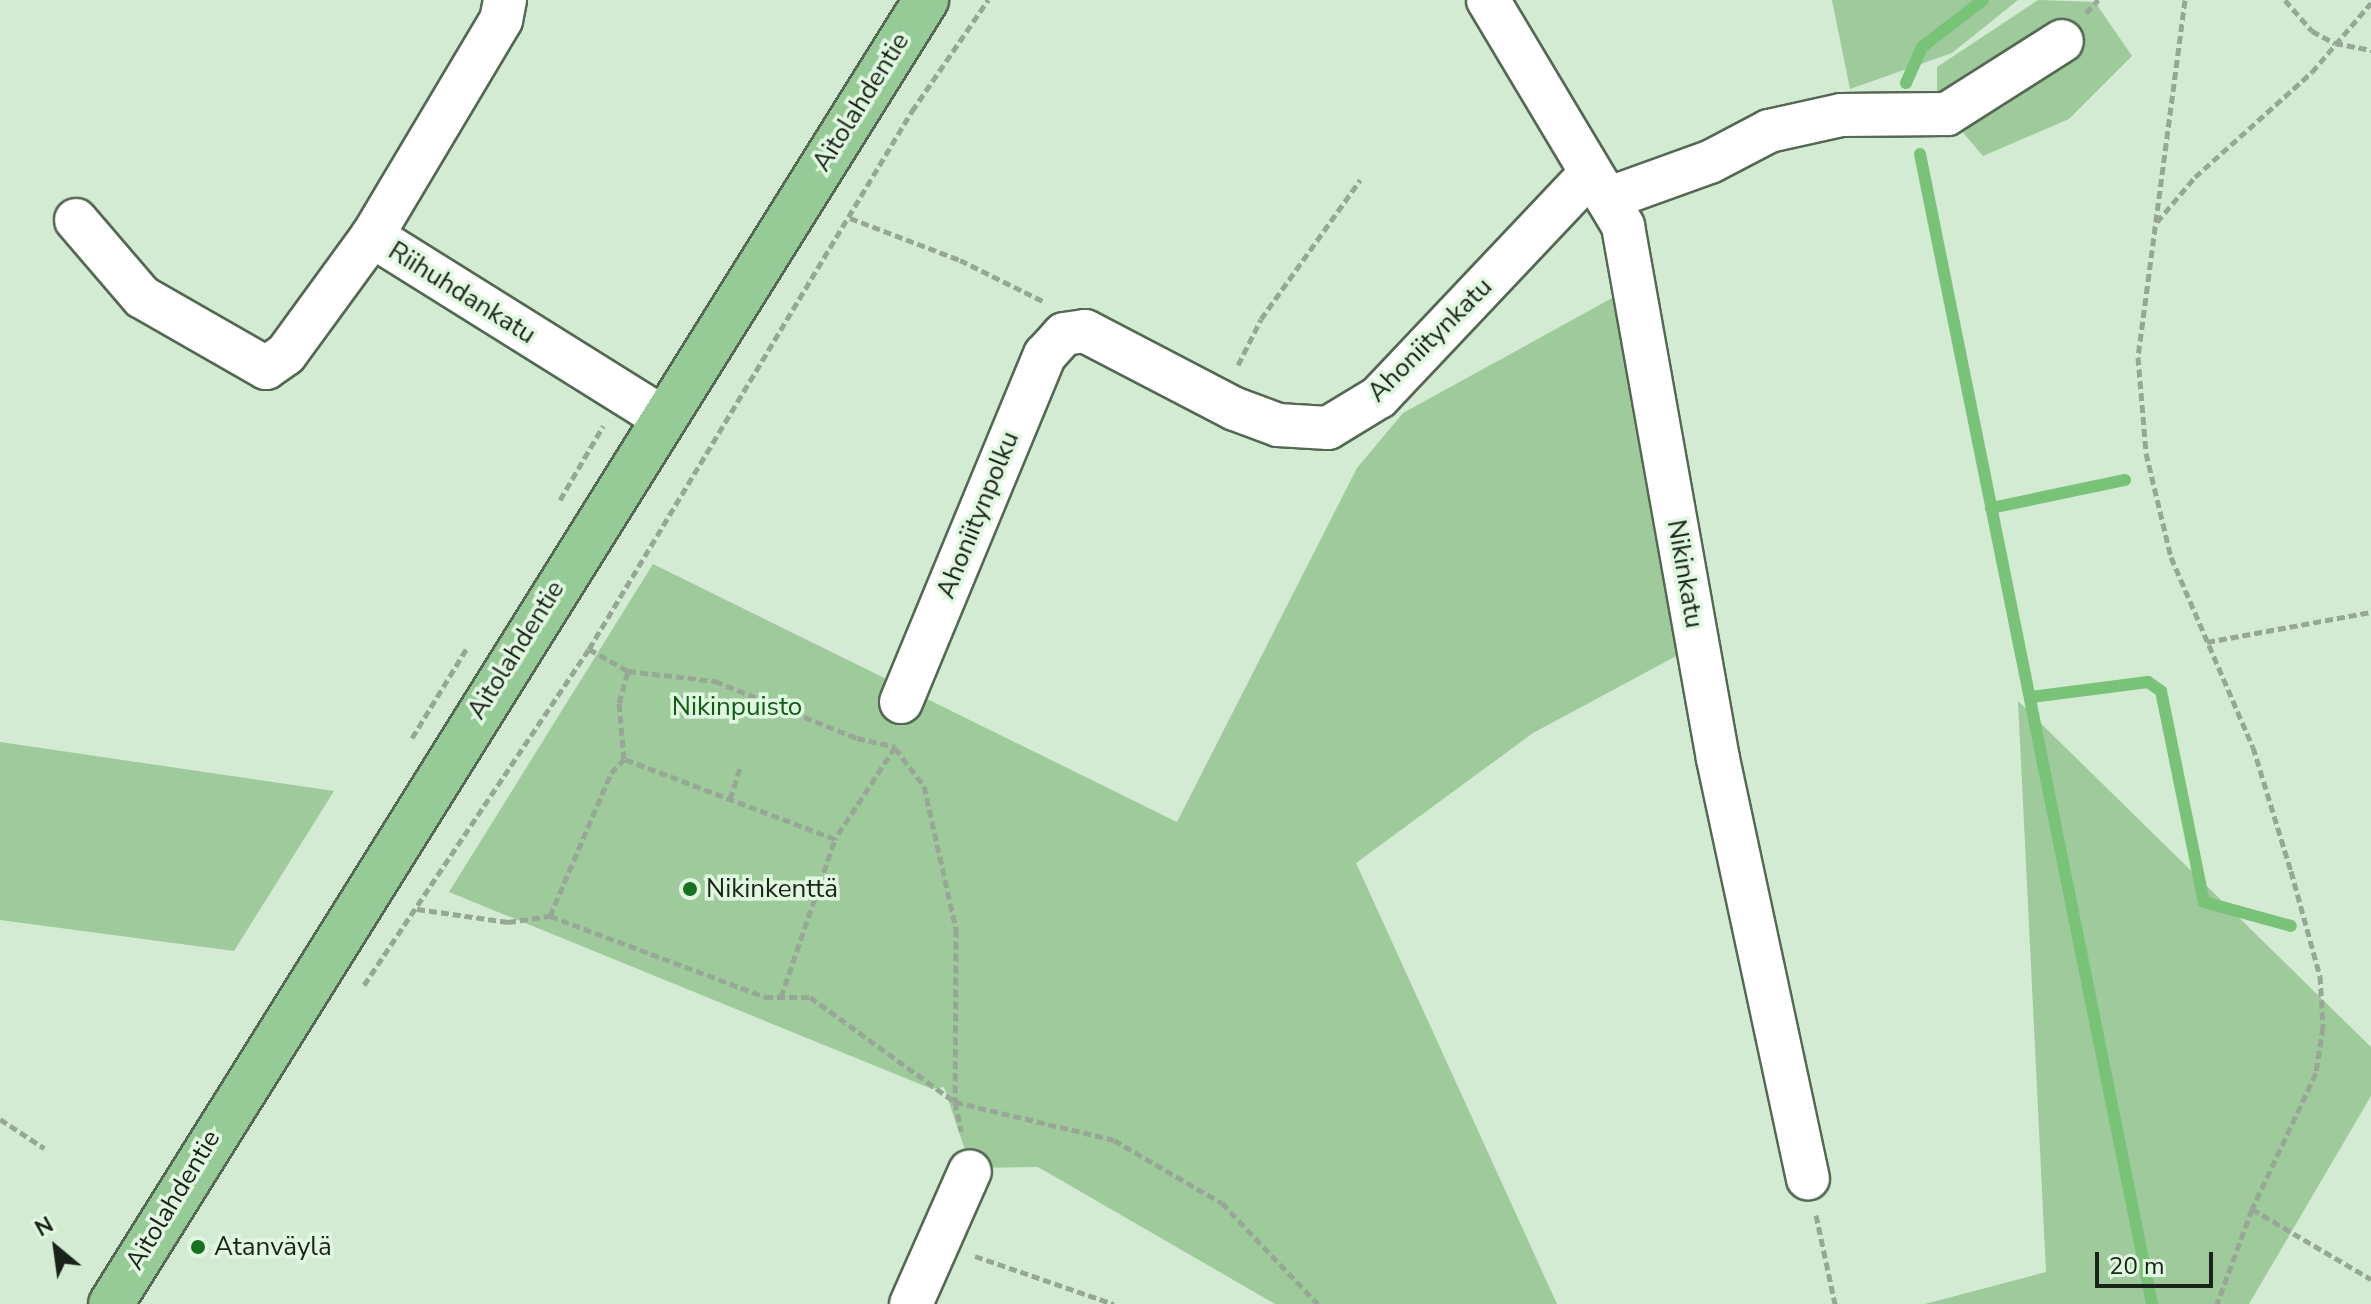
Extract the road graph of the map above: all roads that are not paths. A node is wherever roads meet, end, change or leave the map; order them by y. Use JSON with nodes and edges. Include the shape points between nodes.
{"nodes":[{"id":1,"x":505,"y":0,"type":"edge"},
{"id":2,"x":926,"y":0,"type":"edge"},
{"id":3,"x":1488,"y":0,"type":"edge"},
{"id":4,"x":2062,"y":41,"type":"dead end"},
{"id":5,"x":1599,"y":187,"type":"junction"},
{"id":6,"x":76,"y":220,"type":"dead end"},
{"id":7,"x":372,"y":236,"type":"junction"},
{"id":8,"x":1064,"y":334,"type":"joint"},
{"id":9,"x":662,"y":417,"type":"junction"},
{"id":10,"x":901,"y":702,"type":"road end"},
{"id":11,"x":970,"y":1171,"type":"road end"},
{"id":12,"x":1808,"y":1178,"type":"road end"},
{"id":13,"x":111,"y":1304,"type":"edge"},
{"id":14,"x":911,"y":1304,"type":"edge"}],
"edges":[{"from":1,"to":7,"type":"street","name":"Riihuhdankatu","via":[[501,20]]},
{"from":2,"to":9,"type":"main road","name":"Aitolahdentie"},
{"from":3,"to":5,"type":"street","name":"Nikinkatu"},
{"from":4,"to":5,"type":"street","via":[[1947,114],[1841,115],[1769,131],[1710,162]]},
{"from":5,"to":8,"type":"street","name":"Ahoniitynkatu","via":[[1379,397],[1328,428],[1278,425],[1085,331]]},
{"from":5,"to":12,"type":"street","name":"Nikinkatu","via":[[1623,226],[1718,759]]},
{"from":6,"to":7,"type":"street","via":[[142,297],[266,368],[286,354]]},
{"from":7,"to":9,"type":"street","name":"Riihuhdankatu"},
{"from":8,"to":10,"type":"street","name":"Ahoniitynpolku","via":[[1045,355]]},
{"from":9,"to":13,"type":"main road","name":"Aitolahdentie"},
{"from":11,"to":14,"type":"street"}]}
